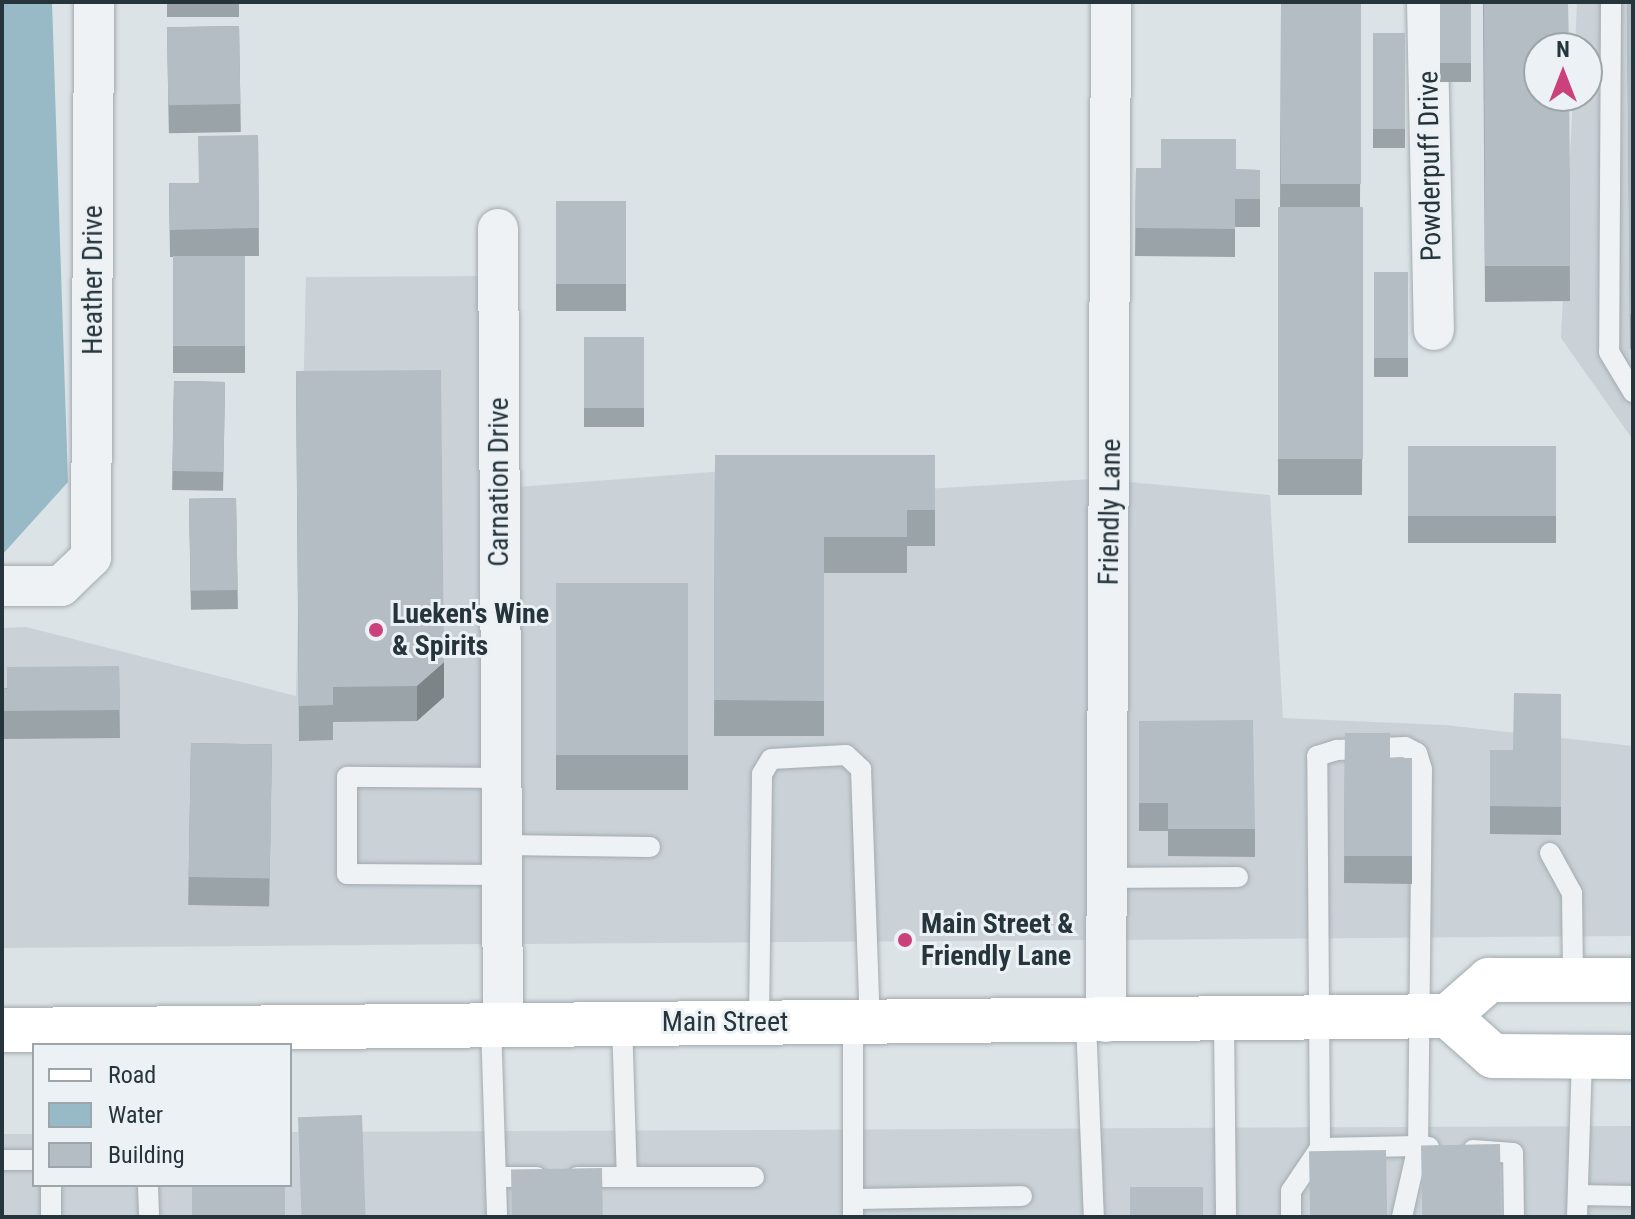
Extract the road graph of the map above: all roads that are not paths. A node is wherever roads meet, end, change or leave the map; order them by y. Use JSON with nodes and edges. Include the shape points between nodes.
{"nodes":[{"id":1,"x":94,"y":2,"type":"edge"},
{"id":2,"x":1111,"y":2,"type":"edge"},
{"id":3,"x":1427,"y":2,"type":"edge"},
{"id":4,"x":1611,"y":2,"type":"edge"},
{"id":5,"x":498,"y":229,"type":"dead end"},
{"id":6,"x":1434,"y":330,"type":"dead end"},
{"id":7,"x":1633,"y":392,"type":"edge"},
{"id":8,"x":2,"y":586,"type":"edge"},
{"id":9,"x":501,"y":778,"type":"junction"},
{"id":10,"x":650,"y":847,"type":"dead end"},
{"id":11,"x":1550,"y":853,"type":"dead end"},
{"id":12,"x":502,"y":860,"type":"junction"},
{"id":13,"x":1238,"y":877,"type":"dead end"},
{"id":14,"x":1107,"y":878,"type":"junction"},
{"id":15,"x":1573,"y":980,"type":"junction"},
{"id":16,"x":1633,"y":980,"type":"edge"},
{"id":17,"x":1434,"y":1016,"type":"junction"},
{"id":18,"x":1320,"y":1019,"type":"junction"},
{"id":19,"x":1224,"y":1021,"type":"junction"},
{"id":20,"x":622,"y":1022,"type":"junction"},
{"id":21,"x":759,"y":1022,"type":"junction"},
{"id":22,"x":862,"y":1022,"type":"junction"},
{"id":23,"x":1096,"y":1022,"type":"junction"},
{"id":24,"x":497,"y":1023,"type":"junction"},
{"id":25,"x":2,"y":1030,"type":"edge"},
{"id":26,"x":145,"y":1037,"type":"edge"},
{"id":27,"x":1582,"y":1057,"type":"junction"},
{"id":28,"x":1633,"y":1057,"type":"edge"},
{"id":29,"x":1418,"y":1146,"type":"junction"},
{"id":30,"x":1320,"y":1148,"type":"junction"},
{"id":31,"x":2,"y":1160,"type":"edge"},
{"id":32,"x":32,"y":1160,"type":"edge"},
{"id":33,"x":497,"y":1177,"type":"junction"},
{"id":34,"x":627,"y":1177,"type":"junction"},
{"id":35,"x":754,"y":1177,"type":"dead end"},
{"id":36,"x":51,"y":1187,"type":"edge"},
{"id":37,"x":148,"y":1187,"type":"edge"},
{"id":38,"x":1022,"y":1196,"type":"dead end"},
{"id":39,"x":1633,"y":1196,"type":"edge"},
{"id":40,"x":1578,"y":1207,"type":"edge"},
{"id":41,"x":853,"y":1208,"type":"edge"},
{"id":42,"x":51,"y":1217,"type":"edge"},
{"id":43,"x":149,"y":1217,"type":"edge"},
{"id":44,"x":497,"y":1217,"type":"edge"},
{"id":45,"x":1094,"y":1217,"type":"edge"},
{"id":46,"x":1226,"y":1217,"type":"edge"},
{"id":47,"x":1291,"y":1217,"type":"edge"},
{"id":48,"x":1402,"y":1217,"type":"edge"},
{"id":49,"x":1514,"y":1217,"type":"edge"}],
"edges":[{"from":1,"to":8,"type":"street","name":"Heather Drive","via":[[91,557],[61,586]]},
{"from":2,"to":14,"type":"street","name":"Friendly Lane"},
{"from":3,"to":6,"type":"street","name":"Powderpuff Drive"},
{"from":4,"to":7,"type":"lane","via":[[1609,352]]},
{"from":5,"to":9,"type":"street","name":"Carnation Drive"},
{"from":9,"to":12,"type":"street","name":"Carnation Drive"},
{"from":9,"to":12,"type":"lane","via":[[347,777],[347,874]]},
{"from":10,"to":12,"type":"lane"},
{"from":11,"to":15,"type":"lane","via":[[1572,893]]},
{"from":12,"to":24,"type":"street","name":"Carnation Drive"},
{"from":13,"to":14,"type":"lane"},
{"from":14,"to":23,"type":"street","name":"Friendly Lane"},
{"from":15,"to":16,"type":"main road"},
{"from":15,"to":17,"type":"main road","via":[[1489,980]]},
{"from":17,"to":18,"type":"main road","name":"Main Street"},
{"from":17,"to":18,"type":"lane","via":[[1422,769],[1417,753],[1405,747],[1321,751]]},
{"from":17,"to":27,"type":"main road","via":[[1493,1056]]},
{"from":17,"to":29,"type":"lane"},
{"from":18,"to":19,"type":"main road","name":"Main Street"},
{"from":18,"to":30,"type":"lane"},
{"from":19,"to":23,"type":"main road","name":"Main Street"},
{"from":19,"to":46,"type":"lane"},
{"from":20,"to":21,"type":"main road","name":"Main Street"},
{"from":20,"to":24,"type":"main road","name":"Main Street"},
{"from":20,"to":34,"type":"lane"},
{"from":21,"to":22,"type":"main road","name":"Main Street"},
{"from":21,"to":22,"type":"lane","via":[[762,774],[771,759],[846,755],[861,769]]},
{"from":22,"to":23,"type":"main road","name":"Main Street"},
{"from":22,"to":41,"type":"lane"},
{"from":23,"to":45,"type":"lane"},
{"from":24,"to":26,"type":"main road","name":"Main Street"},
{"from":24,"to":33,"type":"lane"},
{"from":25,"to":26,"type":"main road","name":"Main Street"},
{"from":27,"to":28,"type":"main road"},
{"from":27,"to":40,"type":"lane"},
{"from":29,"to":30,"type":"lane"},
{"from":29,"to":48,"type":"lane"},
{"from":29,"to":49,"type":"lane","via":[[1513,1153]]},
{"from":30,"to":47,"type":"lane","via":[[1291,1191]]},
{"from":31,"to":32,"type":"lane"},
{"from":33,"to":34,"type":"lane"},
{"from":33,"to":44,"type":"lane"},
{"from":34,"to":35,"type":"lane"},
{"from":36,"to":42,"type":"lane"},
{"from":37,"to":43,"type":"lane"},
{"from":38,"to":41,"type":"lane"},
{"from":39,"to":40,"type":"lane"}]}
